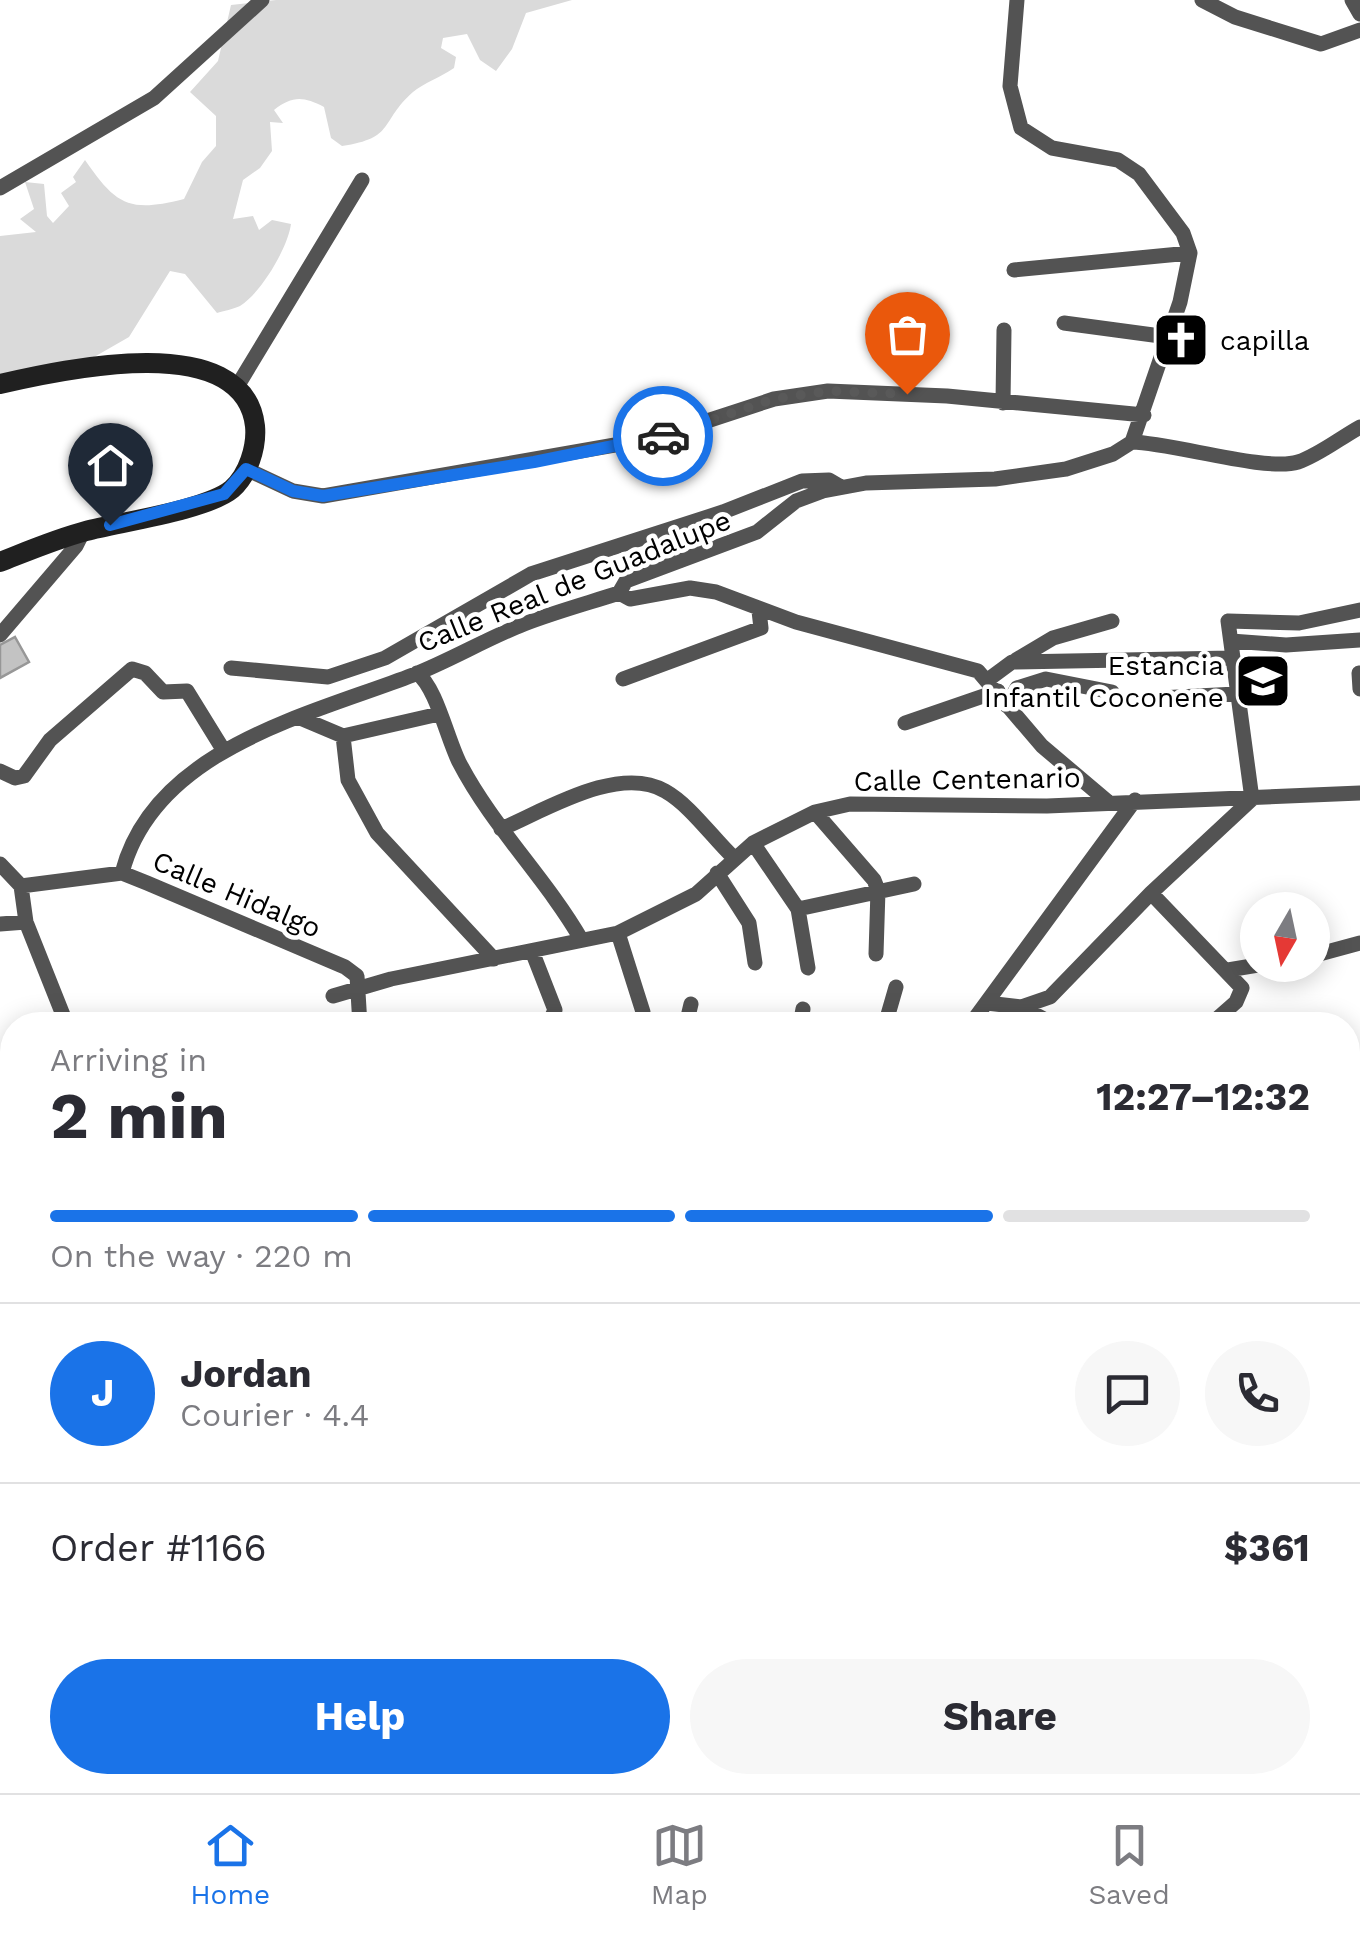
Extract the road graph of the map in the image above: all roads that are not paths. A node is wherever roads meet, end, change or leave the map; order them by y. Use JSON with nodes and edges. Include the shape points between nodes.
{"nodes":[{"id":1,"x":262,"y":0,"type":"edge"},
{"id":2,"x":1018,"y":0,"type":"edge"},
{"id":3,"x":1202,"y":0,"type":"edge"},
{"id":4,"x":1352,"y":0,"type":"edge"},
{"id":5,"x":1360,"y":14,"type":"edge"},
{"id":6,"x":1360,"y":30,"type":"edge"},
{"id":7,"x":362,"y":180,"type":"dead end"},
{"id":8,"x":0,"y":188,"type":"edge"},
{"id":9,"x":1190,"y":253,"type":"junction"},
{"id":10,"x":1014,"y":270,"type":"dead end"},
{"id":11,"x":1064,"y":323,"type":"dead end"},
{"id":12,"x":1004,"y":330,"type":"dead end"},
{"id":13,"x":1168,"y":337,"type":"junction"},
{"id":14,"x":0,"y":384,"type":"edge"},
{"id":15,"x":238,"y":385,"type":"junction"},
{"id":16,"x":1003,"y":403,"type":"junction"},
{"id":17,"x":1144,"y":415,"type":"junction"},
{"id":18,"x":1360,"y":427,"type":"edge"},
{"id":19,"x":1132,"y":442,"type":"junction"},
{"id":20,"x":246,"y":469,"type":"junction"},
{"id":21,"x":840,"y":487,"type":"junction"},
{"id":22,"x":83,"y":532,"type":"junction"},
{"id":23,"x":0,"y":562,"type":"edge"},
{"id":24,"x":619,"y":593,"type":"junction"},
{"id":25,"x":1360,"y":610,"type":"edge"},
{"id":26,"x":759,"y":611,"type":"junction"},
{"id":27,"x":1112,"y":621,"type":"dead end"},
{"id":28,"x":0,"y":635,"type":"edge"},
{"id":29,"x":1360,"y":640,"type":"edge"},
{"id":30,"x":1231,"y":650,"type":"junction"},
{"id":31,"x":1012,"y":662,"type":"junction"},
{"id":32,"x":232,"y":668,"type":"dead end"},
{"id":33,"x":416,"y":673,"type":"junction"},
{"id":34,"x":1359,"y":673,"type":"edge"},
{"id":35,"x":624,"y":679,"type":"dead end"},
{"id":36,"x":1360,"y":689,"type":"edge"},
{"id":37,"x":998,"y":692,"type":"junction"},
{"id":38,"x":1112,"y":692,"type":"dead end"},
{"id":39,"x":1236,"y":694,"type":"junction"},
{"id":40,"x":1158,"y":698,"type":"dead end"},
{"id":41,"x":439,"y":714,"type":"junction"},
{"id":42,"x":298,"y":717,"type":"junction"},
{"id":43,"x":905,"y":723,"type":"dead end"},
{"id":44,"x":343,"y":736,"type":"junction"},
{"id":45,"x":224,"y":750,"type":"junction"},
{"id":46,"x":0,"y":772,"type":"edge"},
{"id":47,"x":1360,"y":793,"type":"edge"},
{"id":48,"x":1252,"y":799,"type":"junction"},
{"id":49,"x":1135,"y":800,"type":"junction"},
{"id":50,"x":1107,"y":801,"type":"junction"},
{"id":51,"x":815,"y":812,"type":"junction"},
{"id":52,"x":500,"y":829,"type":"junction"},
{"id":53,"x":753,"y":842,"type":"junction"},
{"id":54,"x":733,"y":857,"type":"junction"},
{"id":55,"x":0,"y":864,"type":"edge"},
{"id":56,"x":716,"y":873,"type":"junction"},
{"id":57,"x":122,"y":874,"type":"junction"},
{"id":58,"x":914,"y":884,"type":"dead end"},
{"id":59,"x":21,"y":886,"type":"junction"},
{"id":60,"x":878,"y":890,"type":"junction"},
{"id":61,"x":1151,"y":893,"type":"junction"},
{"id":62,"x":798,"y":910,"type":"junction"},
{"id":63,"x":26,"y":922,"type":"junction"},
{"id":64,"x":0,"y":924,"type":"edge"},
{"id":65,"x":618,"y":933,"type":"junction"},
{"id":66,"x":581,"y":940,"type":"junction"},
{"id":67,"x":1360,"y":944,"type":"edge"},
{"id":68,"x":532,"y":951,"type":"junction"},
{"id":69,"x":1330,"y":952,"type":"edge"},
{"id":70,"x":876,"y":954,"type":"dead end"},
{"id":71,"x":494,"y":958,"type":"junction"},
{"id":72,"x":755,"y":963,"type":"dead end"},
{"id":73,"x":808,"y":968,"type":"dead end"},
{"id":74,"x":1240,"y":968,"type":"edge"},
{"id":75,"x":1228,"y":970,"type":"junction"},
{"id":76,"x":896,"y":988,"type":"dead end"},
{"id":77,"x":360,"y":989,"type":"junction"},
{"id":78,"x":332,"y":996,"type":"dead end"},
{"id":79,"x":988,"y":1003,"type":"junction"},
{"id":80,"x":692,"y":1004,"type":"dead end"},
{"id":81,"x":1022,"y":1006,"type":"junction"},
{"id":82,"x":62,"y":1012,"type":"edge"},
{"id":83,"x":360,"y":1012,"type":"edge"},
{"id":84,"x":554,"y":1012,"type":"edge"},
{"id":85,"x":643,"y":1012,"type":"dead end"},
{"id":86,"x":690,"y":1012,"type":"edge"},
{"id":87,"x":889,"y":1012,"type":"edge"},
{"id":88,"x":981,"y":1012,"type":"edge"},
{"id":89,"x":1032,"y":1012,"type":"edge"},
{"id":90,"x":1223,"y":1012,"type":"edge"}],
"edges":[{"from":1,"to":8,"type":"street","via":[[154,98]]},
{"from":2,"to":9,"type":"street","via":[[1014,111],[1034,138],[1052,148],[1118,160],[1139,174]]},
{"from":3,"to":6,"type":"street","via":[[1321,44]]},
{"from":4,"to":5,"type":"street"},
{"from":7,"to":15,"type":"street"},
{"from":9,"to":10,"type":"street"},
{"from":9,"to":13,"type":"street"},
{"from":11,"to":13,"type":"street"},
{"from":12,"to":16,"type":"street"},
{"from":13,"to":17,"type":"street"},
{"from":14,"to":15,"type":"street","via":[[188,362]]},
{"from":15,"to":20,"type":"street","via":[[255,428]]},
{"from":16,"to":17,"type":"street"},
{"from":16,"to":20,"type":"street","via":[[828,391],[774,399],[654,438],[323,496],[293,491]]},
{"from":17,"to":19,"type":"street"},
{"from":18,"to":19,"type":"street","via":[[1298,462],[1278,465]]},
{"from":19,"to":21,"type":"street","name":"Calle Real de Guadalupe","via":[[1053,472]]},
{"from":20,"to":22,"type":"street","via":[[224,494]]},
{"from":21,"to":24,"type":"street","name":"Calle Real de Guadalupe","via":[[796,501],[732,544],[626,581]]},
{"from":21,"to":32,"type":"street","via":[[829,480],[802,481],[531,574],[386,658],[328,677]]},
{"from":22,"to":23,"type":"street"},
{"from":22,"to":28,"type":"street"},
{"from":24,"to":26,"type":"street","via":[[630,599],[690,588]]},
{"from":24,"to":33,"type":"street","name":"Calle Real de Guadalupe","via":[[523,624]]},
{"from":25,"to":30,"type":"street","via":[[1299,623],[1228,621]]},
{"from":26,"to":35,"type":"street","via":[[761,628]]},
{"from":26,"to":37,"type":"street","via":[[960,665]]},
{"from":27,"to":31,"type":"street","via":[[1053,638]]},
{"from":29,"to":30,"type":"street"},
{"from":30,"to":31,"type":"street"},
{"from":30,"to":39,"type":"street"},
{"from":31,"to":37,"type":"street"},
{"from":33,"to":41,"type":"street","via":[[430,686]]},
{"from":33,"to":42,"type":"street","name":"Calle Real de Guadalupe"},
{"from":34,"to":36,"type":"street"},
{"from":37,"to":38,"type":"street","via":[[1046,679]]},
{"from":37,"to":43,"type":"street"},
{"from":37,"to":50,"type":"street","via":[[1042,746]]},
{"from":39,"to":40,"type":"street"},
{"from":39,"to":48,"type":"street"},
{"from":41,"to":44,"type":"street"},
{"from":41,"to":52,"type":"street","via":[[476,795]]},
{"from":42,"to":44,"type":"street"},
{"from":42,"to":45,"type":"street","name":"Calle Real de Guadalupe"},
{"from":44,"to":71,"type":"street","via":[[348,780],[378,833]]},
{"from":45,"to":46,"type":"street","via":[[187,691],[164,692],[141,670],[128,672],[50,740],[20,778]]},
{"from":45,"to":57,"type":"street","name":"Calle Real de Guadalupe","via":[[154,808]]},
{"from":47,"to":48,"type":"street","name":"Calle Centenario"},
{"from":48,"to":49,"type":"street","name":"Calle Centenario"},
{"from":48,"to":61,"type":"street"},
{"from":49,"to":50,"type":"street","name":"Calle Centenario"},
{"from":49,"to":79,"type":"street"},
{"from":50,"to":51,"type":"street","name":"Calle Centenario","via":[[850,804]]},
{"from":51,"to":53,"type":"street","name":"Calle Centenario"},
{"from":51,"to":60,"type":"street"},
{"from":52,"to":54,"type":"street","via":[[605,788],[647,784],[667,792]]},
{"from":52,"to":66,"type":"street"},
{"from":53,"to":54,"type":"street","name":"Calle Centenario"},
{"from":53,"to":62,"type":"street"},
{"from":54,"to":56,"type":"street","name":"Calle Centenario"},
{"from":55,"to":59,"type":"street"},
{"from":56,"to":65,"type":"street","name":"Calle Centenario","via":[[696,894]]},
{"from":56,"to":72,"type":"street","via":[[748,923]]},
{"from":57,"to":59,"type":"street","name":"Calle Hidalgo"},
{"from":57,"to":77,"type":"street","name":"Calle Hidalgo","via":[[345,966]]},
{"from":58,"to":60,"type":"street"},
{"from":59,"to":63,"type":"street"},
{"from":60,"to":62,"type":"street"},
{"from":60,"to":70,"type":"street"},
{"from":61,"to":75,"type":"street"},
{"from":61,"to":81,"type":"street","via":[[1068,984]]},
{"from":62,"to":73,"type":"street"},
{"from":63,"to":64,"type":"street"},
{"from":63,"to":82,"type":"street"},
{"from":65,"to":66,"type":"street","name":"Calle Centenario"},
{"from":65,"to":85,"type":"street"},
{"from":66,"to":68,"type":"street","name":"Calle Centenario"},
{"from":67,"to":69,"type":"street"},
{"from":68,"to":71,"type":"street","name":"Calle Centenario"},
{"from":68,"to":84,"type":"street"},
{"from":71,"to":77,"type":"street","name":"Calle Centenario"},
{"from":74,"to":75,"type":"street"},
{"from":75,"to":90,"type":"street","via":[[1242,992]]},
{"from":76,"to":87,"type":"street"},
{"from":77,"to":78,"type":"street","name":"Calle Centenario"},
{"from":77,"to":83,"type":"street"},
{"from":79,"to":81,"type":"street"},
{"from":79,"to":88,"type":"street"},
{"from":80,"to":86,"type":"street"},
{"from":81,"to":89,"type":"street"}]}
